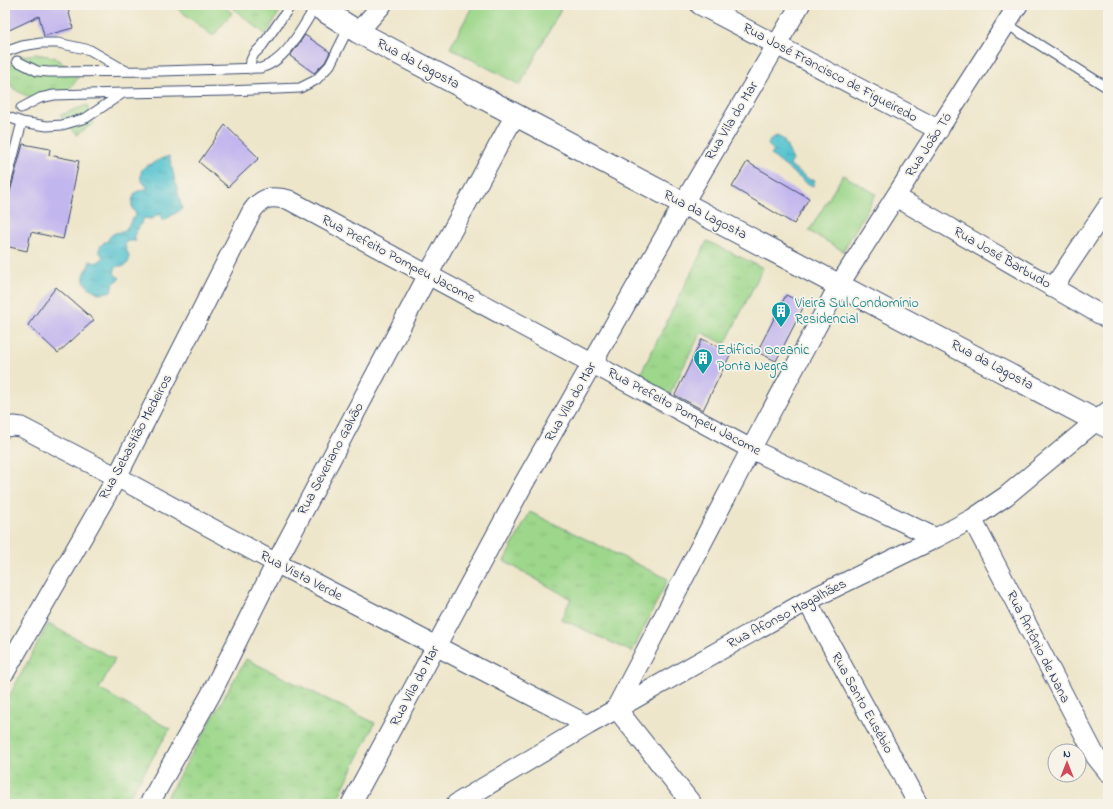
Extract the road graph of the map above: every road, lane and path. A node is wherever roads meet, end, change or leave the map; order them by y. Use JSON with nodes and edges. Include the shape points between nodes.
{"nodes":[{"id":1,"x":291,"y":5,"type":"edge"},
{"id":2,"x":315,"y":5,"type":"edge"},
{"id":3,"x":382,"y":5,"type":"edge"},
{"id":4,"x":700,"y":5,"type":"edge"},
{"id":5,"x":800,"y":5,"type":"edge"},
{"id":6,"x":1018,"y":5,"type":"edge"},
{"id":7,"x":1007,"y":23,"type":"junction"},
{"id":8,"x":354,"y":30,"type":"junction"},
{"id":9,"x":777,"y":45,"type":"junction"},
{"id":10,"x":5,"y":52,"type":"edge"},
{"id":11,"x":17,"y":61,"type":"dead end"},
{"id":12,"x":250,"y":68,"type":"junction"},
{"id":13,"x":126,"y":71,"type":"junction"},
{"id":14,"x":1108,"y":88,"type":"edge"},
{"id":15,"x":123,"y":93,"type":"junction"},
{"id":16,"x":21,"y":108,"type":"dead end"},
{"id":17,"x":515,"y":115,"type":"junction"},
{"id":18,"x":5,"y":116,"type":"edge"},
{"id":19,"x":22,"y":122,"type":"junction"},
{"id":20,"x":939,"y":130,"type":"junction"},
{"id":21,"x":5,"y":188,"type":"edge"},
{"id":22,"x":896,"y":197,"type":"junction"},
{"id":23,"x":263,"y":200,"type":"joint"},
{"id":24,"x":683,"y":204,"type":"junction"},
{"id":25,"x":1108,"y":206,"type":"edge"},
{"id":26,"x":428,"y":275,"type":"junction"},
{"id":27,"x":839,"y":285,"type":"junction"},
{"id":28,"x":1053,"y":288,"type":"junction"},
{"id":29,"x":1108,"y":319,"type":"edge"},
{"id":30,"x":593,"y":363,"type":"junction"},
{"id":31,"x":1105,"y":420,"type":"edge"},
{"id":32,"x":10,"y":426,"type":"edge"},
{"id":33,"x":751,"y":449,"type":"junction"},
{"id":34,"x":117,"y":477,"type":"junction"},
{"id":35,"x":972,"y":519,"type":"junction"},
{"id":36,"x":936,"y":538,"type":"junction"},
{"id":37,"x":276,"y":563,"type":"junction"},
{"id":38,"x":807,"y":602,"type":"junction"},
{"id":39,"x":436,"y":646,"type":"junction"},
{"id":40,"x":5,"y":672,"type":"edge"},
{"id":41,"x":616,"y":708,"type":"junction"},
{"id":42,"x":588,"y":725,"type":"junction"},
{"id":43,"x":1108,"y":772,"type":"edge"},
{"id":44,"x":148,"y":804,"type":"edge"},
{"id":45,"x":351,"y":804,"type":"edge"},
{"id":46,"x":456,"y":804,"type":"edge"},
{"id":47,"x":692,"y":804,"type":"edge"},
{"id":48,"x":918,"y":804,"type":"edge"}],
"edges":[{"from":1,"to":12,"type":"lane","via":[[254,54]]},
{"from":2,"to":8,"type":"street","name":"Rua da Lagosta"},
{"from":2,"to":12,"type":"lane","via":[[284,54],[269,66]]},
{"from":3,"to":8,"type":"street"},
{"from":4,"to":9,"type":"street","name":"Rua José Francisco de Figueiredo"},
{"from":5,"to":9,"type":"street","name":"Rua Vila do Mar"},
{"from":6,"to":7,"type":"street","name":"Rua João Tó"},
{"from":7,"to":14,"type":"lane"},
{"from":7,"to":20,"type":"street","name":"Rua João Tó"},
{"from":8,"to":15,"type":"lane","via":[[330,65],[316,80],[300,88]]},
{"from":8,"to":17,"type":"street","name":"Rua da Lagosta"},
{"from":9,"to":20,"type":"street","name":"Rua José Francisco de Figueiredo"},
{"from":9,"to":24,"type":"street","name":"Rua Vila do Mar"},
{"from":10,"to":13,"type":"lane","via":[[22,46],[58,43],[90,50]]},
{"from":11,"to":13,"type":"lane","via":[[37,71]]},
{"from":12,"to":13,"type":"lane"},
{"from":15,"to":16,"type":"lane","via":[[54,95],[40,98]]},
{"from":15,"to":19,"type":"lane","via":[[86,118],[74,123],[47,126]]},
{"from":17,"to":24,"type":"street","name":"Rua da Lagosta"},
{"from":17,"to":26,"type":"street","name":"Rua Severiano Galvão"},
{"from":18,"to":19,"type":"lane"},
{"from":19,"to":21,"type":"lane"},
{"from":20,"to":22,"type":"street","name":"Rua João Tó"},
{"from":22,"to":27,"type":"street","name":"Rua João Tó"},
{"from":22,"to":28,"type":"street","name":"Rua José Barbudo"},
{"from":23,"to":26,"type":"street","name":"Rua Prefeito Pompeu Jacome","via":[[279,197],[289,200]]},
{"from":23,"to":34,"type":"street","name":"Rua Sebastião Medeiros","via":[[252,210]]},
{"from":24,"to":27,"type":"street","name":"Rua da Lagosta"},
{"from":24,"to":30,"type":"street","name":"Rua Vila do Mar"},
{"from":25,"to":28,"type":"street"},
{"from":26,"to":30,"type":"street","name":"Rua Prefeito Pompeu Jacome"},
{"from":26,"to":37,"type":"street","name":"Rua Severiano Galvão"},
{"from":27,"to":31,"type":"street","name":"Rua da Lagosta"},
{"from":27,"to":33,"type":"street","name":"Rua João Tó"},
{"from":28,"to":29,"type":"street","name":"Rua José Barbudo"},
{"from":30,"to":33,"type":"street","name":"Rua Prefeito Pompeu Jacome"},
{"from":30,"to":39,"type":"street","name":"Rua Vila do Mar"},
{"from":31,"to":35,"type":"street","name":"Rua Afonso Magalhães"},
{"from":32,"to":34,"type":"street","name":"Rua Vista Verde","via":[[21,427]]},
{"from":33,"to":36,"type":"street","name":"Rua Prefeito Pompeu Jacome"},
{"from":33,"to":41,"type":"street","name":"Rua João Tó"},
{"from":34,"to":37,"type":"street","name":"Rua Vista Verde"},
{"from":34,"to":40,"type":"street","name":"Rua Sebastião Medeiros"},
{"from":35,"to":36,"type":"street","name":"Rua Afonso Magalhães"},
{"from":35,"to":43,"type":"street","name":"Rua Antônio de Nana","via":[[1089,744]]},
{"from":36,"to":38,"type":"street","name":"Rua Afonso Magalhães"},
{"from":37,"to":39,"type":"street","name":"Rua Vista Verde"},
{"from":37,"to":44,"type":"street","name":"Rua Severiano Galvão","via":[[211,694]]},
{"from":38,"to":41,"type":"street","name":"Rua Afonso Magalhães"},
{"from":38,"to":48,"type":"street","name":"Rua Santo Eusébio"},
{"from":39,"to":42,"type":"street","name":"Rua Vista Verde"},
{"from":39,"to":45,"type":"street","name":"Rua Vila do Mar"},
{"from":41,"to":42,"type":"street","name":"Rua Afonso Magalhães"},
{"from":41,"to":47,"type":"street"},
{"from":42,"to":46,"type":"street","name":"Rua Afonso Magalhães"}]}
